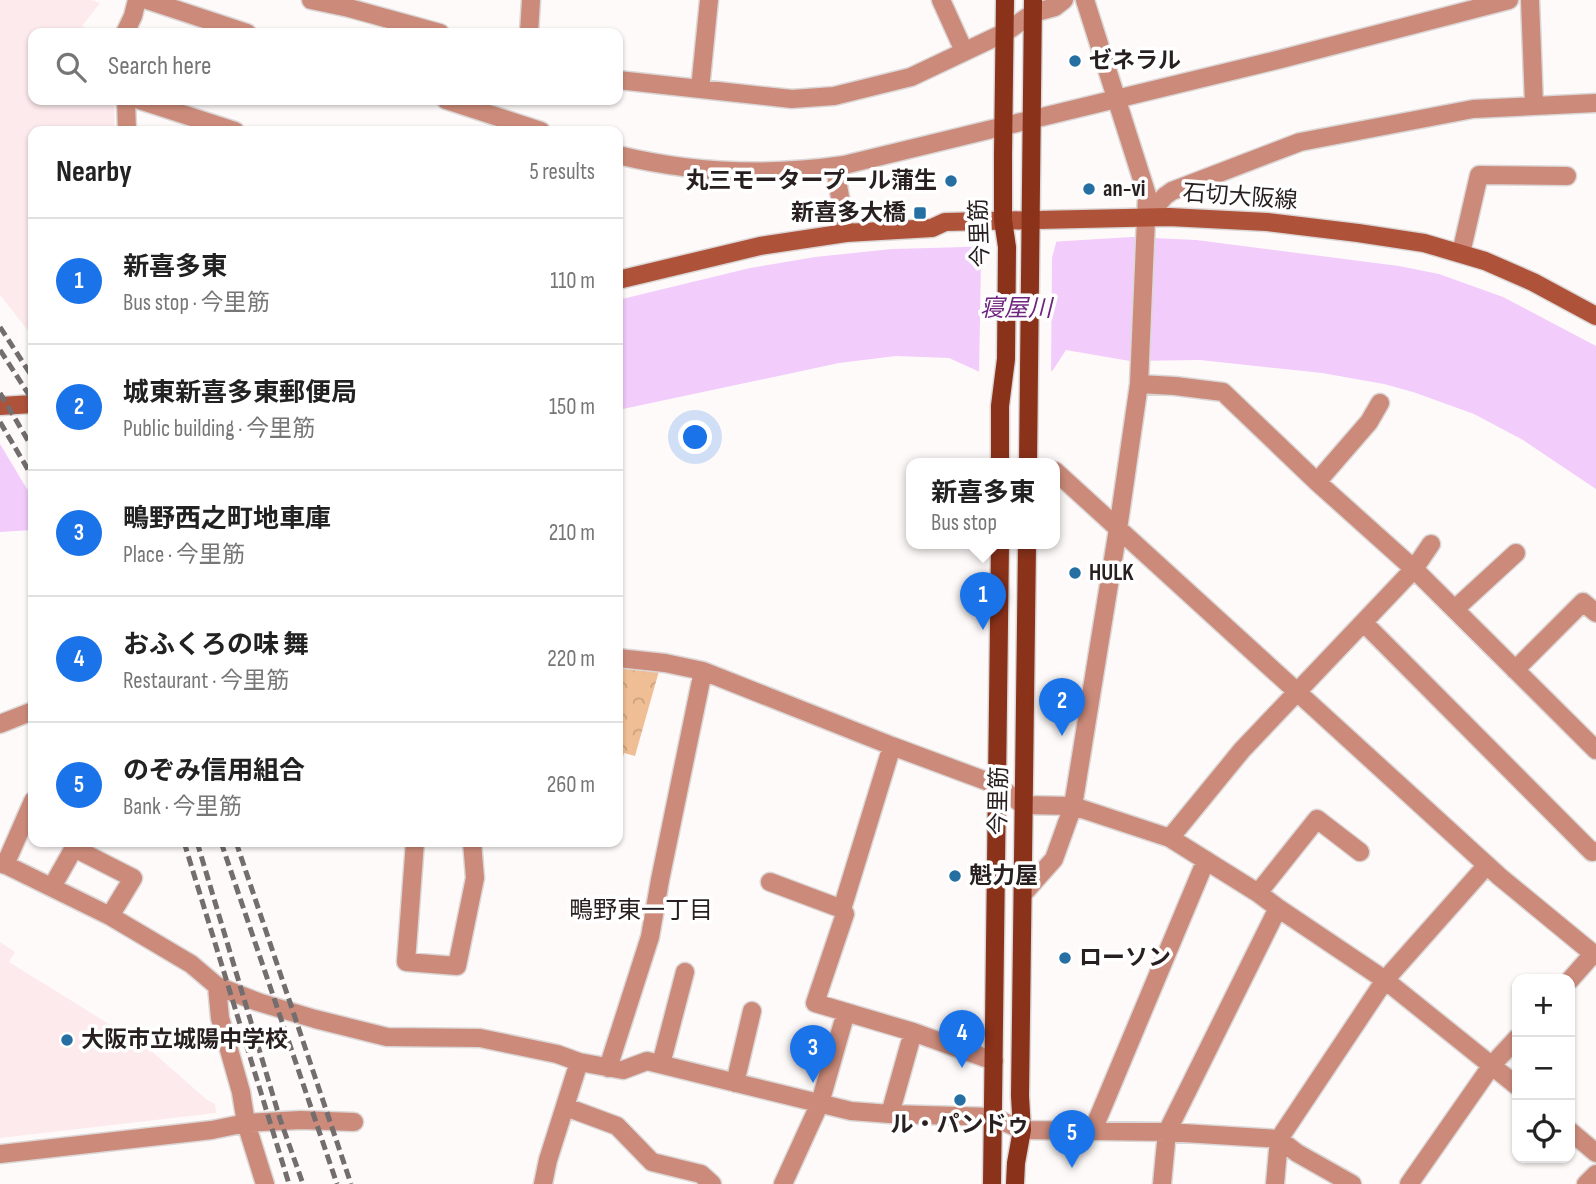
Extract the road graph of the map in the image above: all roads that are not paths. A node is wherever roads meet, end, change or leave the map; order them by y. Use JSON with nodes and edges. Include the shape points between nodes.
{"nodes":[{"id":1,"x":137,"y":0,"type":"edge"},
{"id":2,"x":147,"y":0,"type":"edge"},
{"id":3,"x":311,"y":0,"type":"edge"},
{"id":4,"x":531,"y":0,"type":"edge"},
{"id":5,"x":709,"y":0,"type":"edge"},
{"id":6,"x":941,"y":0,"type":"edge"},
{"id":7,"x":1005,"y":0,"type":"edge"},
{"id":8,"x":1064,"y":0,"type":"edge"},
{"id":9,"x":1085,"y":0,"type":"edge"},
{"id":10,"x":1509,"y":0,"type":"edge"},
{"id":11,"x":1530,"y":0,"type":"edge"},
{"id":12,"x":1033,"y":6,"type":"edge"},
{"id":13,"x":127,"y":28,"type":"edge"},
{"id":14,"x":232,"y":28,"type":"edge"},
{"id":15,"x":422,"y":28,"type":"edge"},
{"id":16,"x":529,"y":28,"type":"edge"},
{"id":17,"x":1006,"y":32,"type":"junction"},
{"id":18,"x":964,"y":51,"type":"junction"},
{"id":19,"x":623,"y":81,"type":"edge"},
{"id":20,"x":700,"y":89,"type":"junction"},
{"id":21,"x":1117,"y":99,"type":"junction"},
{"id":22,"x":1596,"y":103,"type":"edge"},
{"id":23,"x":126,"y":105,"type":"edge"},
{"id":24,"x":154,"y":105,"type":"edge"},
{"id":25,"x":461,"y":105,"type":"edge"},
{"id":26,"x":1534,"y":105,"type":"junction"},
{"id":27,"x":1032,"y":120,"type":"junction"},
{"id":28,"x":127,"y":126,"type":"edge"},
{"id":29,"x":220,"y":126,"type":"edge"},
{"id":30,"x":526,"y":126,"type":"edge"},
{"id":31,"x":1003,"y":127,"type":"junction"},
{"id":32,"x":623,"y":156,"type":"edge"},
{"id":33,"x":835,"y":167,"type":"junction"},
{"id":34,"x":1567,"y":176,"type":"dead end"},
{"id":35,"x":1003,"y":220,"type":"junction"},
{"id":36,"x":1031,"y":220,"type":"junction"},
{"id":37,"x":1147,"y":225,"type":"junction"},
{"id":38,"x":846,"y":233,"type":"junction"},
{"id":39,"x":1461,"y":253,"type":"junction"},
{"id":40,"x":623,"y":278,"type":"edge"},
{"id":41,"x":1596,"y":316,"type":"edge"},
{"id":42,"x":1139,"y":384,"type":"junction"},
{"id":43,"x":1380,"y":403,"type":"dead end"},
{"id":44,"x":28,"y":404,"type":"edge"},
{"id":45,"x":0,"y":406,"type":"edge"},
{"id":46,"x":1000,"y":458,"type":"edge"},
{"id":47,"x":1028,"y":458,"type":"edge"},
{"id":48,"x":1060,"y":476,"type":"edge"},
{"id":49,"x":1317,"y":482,"type":"junction"},
{"id":50,"x":1118,"y":528,"type":"junction"},
{"id":51,"x":1431,"y":544,"type":"dead end"},
{"id":52,"x":1000,"y":549,"type":"edge"},
{"id":53,"x":1027,"y":549,"type":"edge"},
{"id":54,"x":1516,"y":553,"type":"dead end"},
{"id":55,"x":1414,"y":569,"type":"junction"},
{"id":56,"x":1455,"y":609,"type":"junction"},
{"id":57,"x":1596,"y":613,"type":"edge"},
{"id":58,"x":1364,"y":623,"type":"junction"},
{"id":59,"x":623,"y":659,"type":"edge"},
{"id":60,"x":1515,"y":670,"type":"junction"},
{"id":61,"x":703,"y":671,"type":"junction"},
{"id":62,"x":1298,"y":693,"type":"junction"},
{"id":63,"x":28,"y":713,"type":"edge"},
{"id":64,"x":0,"y":724,"type":"edge"},
{"id":65,"x":892,"y":746,"type":"junction"},
{"id":66,"x":1596,"y":750,"type":"edge"},
{"id":67,"x":997,"y":785,"type":"junction"},
{"id":68,"x":1023,"y":805,"type":"junction"},
{"id":69,"x":1073,"y":806,"type":"junction"},
{"id":70,"x":28,"y":811,"type":"edge"},
{"id":71,"x":1170,"y":838,"type":"junction"},
{"id":72,"x":415,"y":847,"type":"edge"},
{"id":73,"x":472,"y":847,"type":"edge"},
{"id":74,"x":1596,"y":851,"type":"edge"},
{"id":75,"x":1360,"y":852,"type":"dead end"},
{"id":76,"x":1206,"y":860,"type":"junction"},
{"id":77,"x":2,"y":863,"type":"edge"},
{"id":78,"x":1488,"y":865,"type":"junction"},
{"id":79,"x":770,"y":883,"type":"dead end"},
{"id":80,"x":52,"y":887,"type":"junction"},
{"id":81,"x":1258,"y":893,"type":"junction"},
{"id":82,"x":1023,"y":894,"type":"junction"},
{"id":83,"x":1278,"y":908,"type":"junction"},
{"id":84,"x":842,"y":909,"type":"junction"},
{"id":85,"x":110,"y":916,"type":"junction"},
{"id":86,"x":1595,"y":955,"type":"edge"},
{"id":87,"x":685,"y":972,"type":"dead end"},
{"id":88,"x":1575,"y":975,"type":"edge"},
{"id":89,"x":1385,"y":981,"type":"junction"},
{"id":90,"x":217,"y":986,"type":"junction"},
{"id":91,"x":752,"y":1011,"type":"dead end"},
{"id":92,"x":846,"y":1012,"type":"junction"},
{"id":93,"x":913,"y":1032,"type":"junction"},
{"id":94,"x":1512,"y":1043,"type":"edge"},
{"id":95,"x":994,"y":1061,"type":"junction"},
{"id":96,"x":579,"y":1062,"type":"junction"},
{"id":97,"x":661,"y":1064,"type":"junction"},
{"id":98,"x":1492,"y":1065,"type":"junction"},
{"id":99,"x":608,"y":1068,"type":"junction"},
{"id":100,"x":1512,"y":1082,"type":"edge"},
{"id":101,"x":735,"y":1083,"type":"junction"},
{"id":102,"x":820,"y":1103,"type":"junction"},
{"id":103,"x":566,"y":1107,"type":"junction"},
{"id":104,"x":890,"y":1114,"type":"junction"},
{"id":105,"x":993,"y":1117,"type":"junction"},
{"id":106,"x":354,"y":1122,"type":"dead end"},
{"id":107,"x":246,"y":1123,"type":"junction"},
{"id":108,"x":1022,"y":1130,"type":"junction"},
{"id":109,"x":1093,"y":1130,"type":"junction"},
{"id":110,"x":1167,"y":1132,"type":"junction"},
{"id":111,"x":1575,"y":1135,"type":"edge"},
{"id":112,"x":1279,"y":1139,"type":"junction"},
{"id":113,"x":1596,"y":1153,"type":"edge"},
{"id":114,"x":0,"y":1154,"type":"edge"},
{"id":115,"x":1596,"y":1174,"type":"edge"},
{"id":116,"x":265,"y":1184,"type":"edge"},
{"id":117,"x":543,"y":1184,"type":"edge"},
{"id":118,"x":712,"y":1184,"type":"edge"},
{"id":119,"x":783,"y":1184,"type":"edge"},
{"id":120,"x":992,"y":1184,"type":"edge"},
{"id":121,"x":1016,"y":1184,"type":"edge"},
{"id":122,"x":1162,"y":1184,"type":"edge"},
{"id":123,"x":1275,"y":1184,"type":"edge"},
{"id":124,"x":1352,"y":1184,"type":"edge"},
{"id":125,"x":1409,"y":1184,"type":"edge"},
{"id":126,"x":1586,"y":1184,"type":"edge"}],
"edges":[{"from":1,"to":13,"type":"street"},
{"from":2,"to":14,"type":"street"},
{"from":3,"to":15,"type":"street"},
{"from":4,"to":16,"type":"street"},
{"from":5,"to":20,"type":"street"},
{"from":6,"to":18,"type":"street"},
{"from":7,"to":17,"type":"main road","name":"今里筋"},
{"from":8,"to":12,"type":"street","via":[[1055,7]]},
{"from":9,"to":21,"type":"street"},
{"from":10,"to":21,"type":"street"},
{"from":11,"to":26,"type":"street"},
{"from":12,"to":17,"type":"street"},
{"from":12,"to":27,"type":"main road"},
{"from":17,"to":18,"type":"street"},
{"from":17,"to":31,"type":"main road","name":"今里筋"},
{"from":18,"to":20,"type":"street","via":[[911,77],[834,96],[792,99]]},
{"from":19,"to":20,"type":"street"},
{"from":21,"to":27,"type":"street"},
{"from":21,"to":37,"type":"street","via":[[1147,195]]},
{"from":22,"to":26,"type":"street"},
{"from":23,"to":28,"type":"street"},
{"from":24,"to":29,"type":"street"},
{"from":25,"to":30,"type":"street"},
{"from":26,"to":37,"type":"street","via":[[1473,109],[1300,142],[1172,191]]},
{"from":27,"to":31,"type":"street"},
{"from":27,"to":36,"type":"main road"},
{"from":31,"to":33,"type":"street"},
{"from":31,"to":35,"type":"main road","name":"今里筋"},
{"from":32,"to":33,"type":"street","via":[[739,172]]},
{"from":33,"to":38,"type":"street"},
{"from":34,"to":39,"type":"street","via":[[1479,175]]},
{"from":35,"to":36,"type":"main road","name":"石切大阪線"},
{"from":35,"to":38,"type":"main road","name":"石切大阪線"},
{"from":35,"to":46,"type":"main road","name":"今里筋","via":[[1006,359]]},
{"from":36,"to":37,"type":"main road","name":"石切大阪線"},
{"from":36,"to":47,"type":"main road"},
{"from":37,"to":39,"type":"main road","name":"石切大阪線","via":[[1203,218],[1267,222],[1411,241]]},
{"from":37,"to":42,"type":"street"},
{"from":38,"to":40,"type":"main road","name":"石切大阪線","via":[[760,246]]},
{"from":39,"to":41,"type":"main road","name":"石切大阪線","via":[[1508,271]]},
{"from":42,"to":49,"type":"street","via":[[1223,392]]},
{"from":42,"to":50,"type":"street"},
{"from":43,"to":49,"type":"street"},
{"from":44,"to":45,"type":"main road"},
{"from":48,"to":50,"type":"street"},
{"from":49,"to":55,"type":"street"},
{"from":50,"to":62,"type":"street"},
{"from":50,"to":69,"type":"street"},
{"from":51,"to":55,"type":"street"},
{"from":52,"to":67,"type":"main road","name":"今里筋"},
{"from":53,"to":68,"type":"main road","name":"今里筋"},
{"from":54,"to":56,"type":"street"},
{"from":55,"to":56,"type":"street"},
{"from":55,"to":58,"type":"street"},
{"from":56,"to":60,"type":"street"},
{"from":57,"to":60,"type":"street","via":[[1583,602]]},
{"from":58,"to":62,"type":"street"},
{"from":58,"to":74,"type":"street","via":[[1592,852]]},
{"from":59,"to":61,"type":"street"},
{"from":60,"to":66,"type":"street"},
{"from":61,"to":65,"type":"street"},
{"from":61,"to":99,"type":"street","via":[[650,937]]},
{"from":62,"to":71,"type":"street","via":[[1242,750]]},
{"from":62,"to":78,"type":"street"},
{"from":63,"to":64,"type":"street"},
{"from":65,"to":67,"type":"street"},
{"from":65,"to":84,"type":"street"},
{"from":67,"to":68,"type":"street"},
{"from":67,"to":95,"type":"main road","name":"今里筋"},
{"from":68,"to":69,"type":"street"},
{"from":68,"to":82,"type":"main road","name":"今里筋"},
{"from":69,"to":71,"type":"street"},
{"from":69,"to":82,"type":"street","via":[[1054,859]]},
{"from":70,"to":77,"type":"street"},
{"from":71,"to":76,"type":"street"},
{"from":72,"to":73,"type":"street","via":[[406,962],[457,966],[475,878]]},
{"from":75,"to":81,"type":"street","via":[[1317,819]]},
{"from":76,"to":81,"type":"street"},
{"from":76,"to":109,"type":"street"},
{"from":77,"to":80,"type":"street"},
{"from":78,"to":86,"type":"street"},
{"from":78,"to":89,"type":"street"},
{"from":79,"to":84,"type":"street"},
{"from":80,"to":85,"type":"street"},
{"from":80,"to":85,"type":"street","via":[[74,848],[133,878]]},
{"from":81,"to":83,"type":"street"},
{"from":82,"to":108,"type":"main road","name":"今里筋"},
{"from":83,"to":89,"type":"street"},
{"from":83,"to":110,"type":"street"},
{"from":84,"to":92,"type":"street","via":[[845,914],[815,1003]]},
{"from":85,"to":90,"type":"street","via":[[191,964]]},
{"from":86,"to":88,"type":"street"},
{"from":87,"to":97,"type":"street"},
{"from":89,"to":98,"type":"street"},
{"from":89,"to":112,"type":"street"},
{"from":90,"to":96,"type":"street","via":[[258,1002],[387,1037],[480,1038]]},
{"from":90,"to":107,"type":"street","via":[[220,1018]]},
{"from":91,"to":101,"type":"street"},
{"from":92,"to":93,"type":"street"},
{"from":92,"to":102,"type":"street"},
{"from":93,"to":95,"type":"street"},
{"from":93,"to":104,"type":"street"},
{"from":94,"to":98,"type":"street"},
{"from":95,"to":105,"type":"main road","name":"今里筋"},
{"from":96,"to":99,"type":"street"},
{"from":96,"to":103,"type":"street"},
{"from":97,"to":99,"type":"street","via":[[647,1061],[623,1070]]},
{"from":97,"to":101,"type":"street"},
{"from":98,"to":100,"type":"street"},
{"from":98,"to":125,"type":"street"},
{"from":101,"to":102,"type":"street"},
{"from":102,"to":104,"type":"street"},
{"from":102,"to":119,"type":"street"},
{"from":103,"to":117,"type":"street"},
{"from":103,"to":118,"type":"street","via":[[617,1126],[652,1162],[701,1174]]},
{"from":104,"to":105,"type":"street"},
{"from":105,"to":108,"type":"street"},
{"from":105,"to":120,"type":"main road","name":"今里筋"},
{"from":106,"to":107,"type":"street"},
{"from":107,"to":114,"type":"street"},
{"from":107,"to":116,"type":"street"},
{"from":108,"to":109,"type":"street"},
{"from":108,"to":121,"type":"main road","name":"今里筋"},
{"from":109,"to":110,"type":"street"},
{"from":110,"to":112,"type":"street"},
{"from":110,"to":122,"type":"street"},
{"from":111,"to":113,"type":"street"},
{"from":112,"to":123,"type":"street"},
{"from":112,"to":124,"type":"street"},
{"from":115,"to":126,"type":"street"}]}
